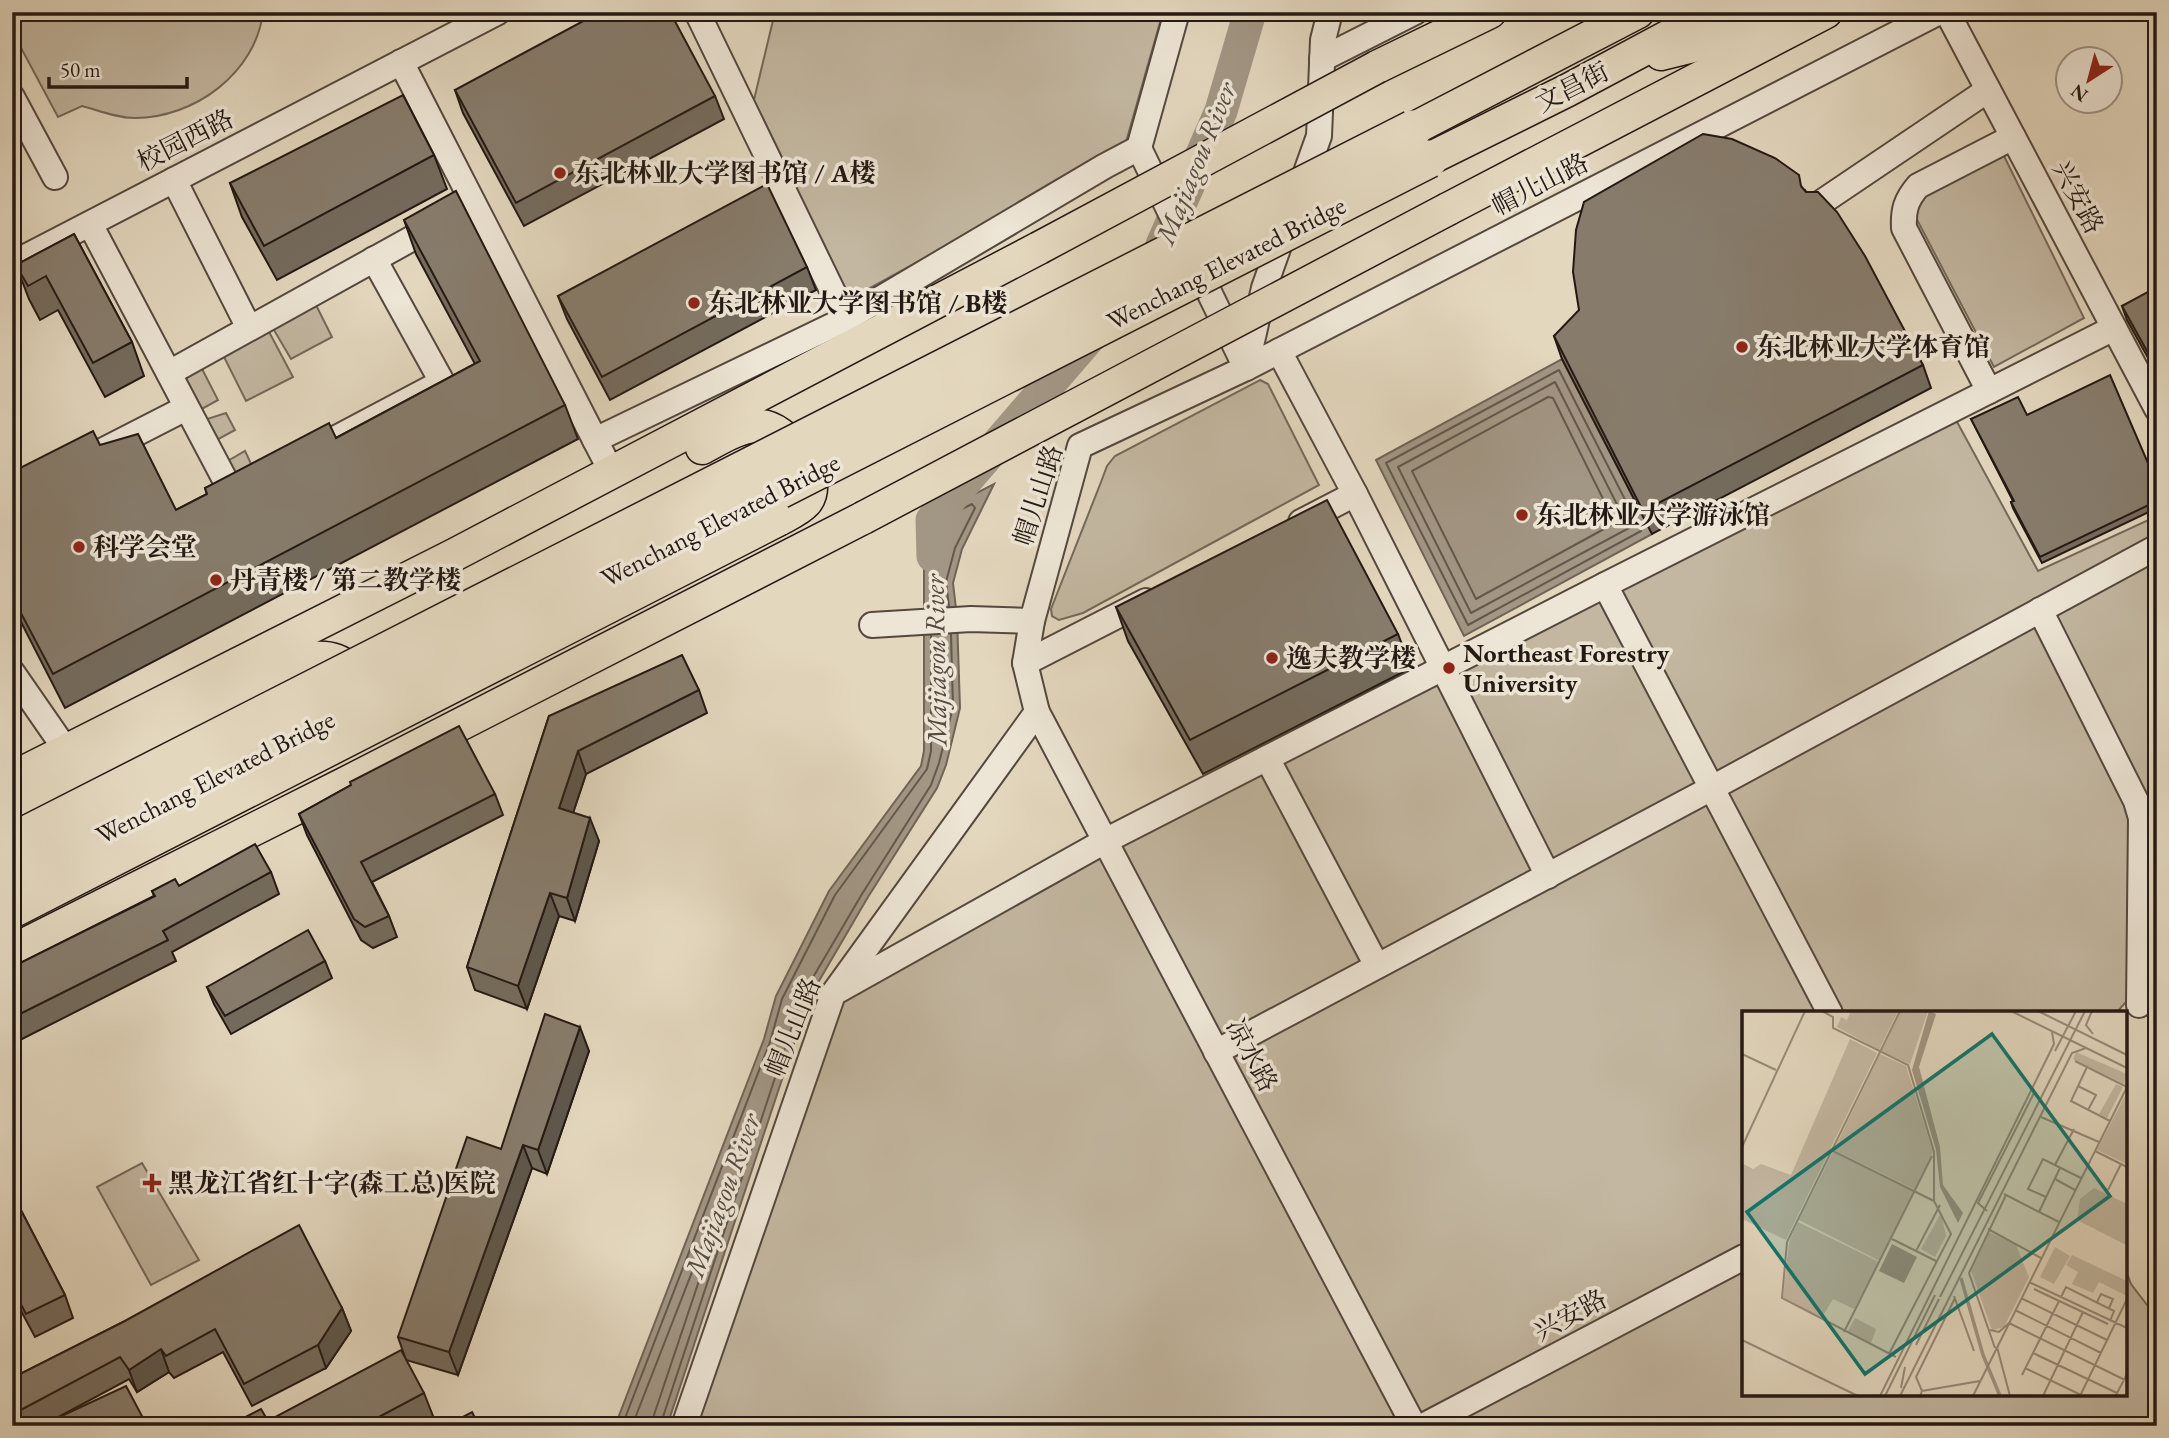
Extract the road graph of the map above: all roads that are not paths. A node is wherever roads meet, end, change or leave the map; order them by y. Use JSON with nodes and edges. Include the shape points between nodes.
{"nodes":[{"id":1,"x":498,"y":12,"type":"edge"},
{"id":2,"x":697,"y":12,"type":"edge"},
{"id":3,"x":1177,"y":12,"type":"edge"},
{"id":4,"x":1331,"y":12,"type":"edge"},
{"id":5,"x":1415,"y":12,"type":"edge"},
{"id":6,"x":1489,"y":12,"type":"edge"},
{"id":7,"x":1638,"y":12,"type":"edge"},
{"id":8,"x":1714,"y":12,"type":"edge"},
{"id":9,"x":1939,"y":12,"type":"edge"},
{"id":10,"x":1947,"y":12,"type":"edge"},
{"id":11,"x":1822,"y":14,"type":"edge"},
{"id":12,"x":1322,"y":59,"type":"junction"},
{"id":13,"x":401,"y":62,"type":"junction"},
{"id":14,"x":1568,"y":90,"type":"junction"},
{"id":15,"x":1988,"y":90,"type":"junction"},
{"id":16,"x":12,"y":97,"type":"edge"},
{"id":17,"x":2013,"y":137,"type":"junction"},
{"id":18,"x":1421,"y":144,"type":"junction"},
{"id":19,"x":1139,"y":148,"type":"junction"},
{"id":20,"x":55,"y":177,"type":"dead end"},
{"id":21,"x":174,"y":180,"type":"junction"},
{"id":22,"x":1822,"y":202,"type":"edge"},
{"id":23,"x":476,"y":204,"type":"junction"},
{"id":24,"x":90,"y":223,"type":"junction"},
{"id":25,"x":374,"y":259,"type":"junction"},
{"id":26,"x":12,"y":264,"type":"edge"},
{"id":27,"x":846,"y":319,"type":"junction"},
{"id":28,"x":249,"y":328,"type":"junction"},
{"id":29,"x":2114,"y":328,"type":"junction"},
{"id":30,"x":1279,"y":351,"type":"junction"},
{"id":31,"x":1246,"y":368,"type":"junction"},
{"id":32,"x":169,"y":373,"type":"junction"},
{"id":33,"x":1989,"y":391,"type":"junction"},
{"id":34,"x":186,"y":408,"type":"junction"},
{"id":35,"x":2157,"y":409,"type":"edge"},
{"id":36,"x":595,"y":440,"type":"junction"},
{"id":37,"x":83,"y":460,"type":"edge"},
{"id":38,"x":612,"y":472,"type":"junction"},
{"id":39,"x":1355,"y":494,"type":"junction"},
{"id":40,"x":1283,"y":531,"type":"edge"},
{"id":41,"x":2157,"y":547,"type":"edge"},
{"id":42,"x":454,"y":555,"type":"junction"},
{"id":43,"x":1605,"y":585,"type":"junction"},
{"id":44,"x":1163,"y":592,"type":"edge"},
{"id":45,"x":2040,"y":610,"type":"junction"},
{"id":46,"x":1032,"y":621,"type":"junction"},
{"id":47,"x":872,"y":625,"type":"dead end"},
{"id":48,"x":1025,"y":663,"type":"junction"},
{"id":49,"x":1443,"y":668,"type":"junction"},
{"id":50,"x":12,"y":672,"type":"edge"},
{"id":51,"x":1037,"y":712,"type":"junction"},
{"id":52,"x":66,"y":750,"type":"junction"},
{"id":53,"x":1267,"y":758,"type":"junction"},
{"id":54,"x":12,"y":778,"type":"edge"},
{"id":55,"x":344,"y":784,"type":"junction"},
{"id":56,"x":1712,"y":788,"type":"junction"},
{"id":57,"x":12,"y":806,"type":"edge"},
{"id":58,"x":1105,"y":841,"type":"junction"},
{"id":59,"x":12,"y":842,"type":"edge"},
{"id":60,"x":1548,"y":876,"type":"junction"},
{"id":61,"x":12,"y":881,"type":"edge"},
{"id":62,"x":12,"y":912,"type":"edge"},
{"id":63,"x":12,"y":951,"type":"edge"},
{"id":64,"x":1377,"y":966,"type":"junction"},
{"id":65,"x":2157,"y":986,"type":"edge"},
{"id":66,"x":833,"y":994,"type":"junction"},
{"id":67,"x":1829,"y":1011,"type":"edge"},
{"id":68,"x":2132,"y":1014,"type":"edge"},
{"id":69,"x":1216,"y":1052,"type":"junction"},
{"id":70,"x":1742,"y":1258,"type":"edge"},
{"id":71,"x":684,"y":1426,"type":"edge"},
{"id":72,"x":1414,"y":1426,"type":"edge"},
{"id":73,"x":1423,"y":1426,"type":"edge"}],
"edges":[{"from":1,"to":13,"type":"street","name":"校园西路"},
{"from":2,"to":27,"type":"street"},
{"from":3,"to":19,"type":"street"},
{"from":4,"to":12,"type":"street"},
{"from":5,"to":12,"type":"street"},
{"from":6,"to":38,"type":"main road","bridge":true},
{"from":7,"to":18,"type":"main road","name":"文昌街"},
{"from":8,"to":14,"type":"main road","name":"文昌街"},
{"from":9,"to":30,"type":"street","name":"帽儿山路"},
{"from":10,"to":15,"type":"street","name":"兴安路"},
{"from":11,"to":14,"type":"main road","via":[[1636,61]]},
{"from":11,"to":55,"type":"main road","bridge":true,"via":[[863,518]]},
{"from":12,"to":31,"type":"street","via":[[1320,136],[1264,288]]},
{"from":13,"to":21,"type":"street","name":"校园西路"},
{"from":13,"to":23,"type":"street"},
{"from":14,"to":18,"type":"main road","name":"文昌街"},
{"from":15,"to":17,"type":"street","name":"兴安路"},
{"from":15,"to":22,"type":"street"},
{"from":16,"to":20,"type":"street"},
{"from":17,"to":29,"type":"street","name":"兴安路"},
{"from":17,"to":33,"type":"street","via":[[1918,186],[1907,198],[1903,214],[1904,228]]},
{"from":18,"to":59,"type":"highway","name":"Wenchang Elevated Bridge","bridge":true},
{"from":18,"to":61,"type":"highway","name":"Wenchang Elevated Bridge","bridge":true},
{"from":19,"to":27,"type":"street"},
{"from":19,"to":31,"type":"street","bridge":true},
{"from":21,"to":24,"type":"street","name":"校园西路"},
{"from":21,"to":28,"type":"street"},
{"from":23,"to":25,"type":"street"},
{"from":23,"to":36,"type":"street"},
{"from":24,"to":26,"type":"street","name":"校园西路"},
{"from":24,"to":32,"type":"street"},
{"from":25,"to":28,"type":"street"},
{"from":25,"to":34,"type":"street","via":[[442,382],[232,493]]},
{"from":27,"to":36,"type":"street"},
{"from":28,"to":32,"type":"street"},
{"from":29,"to":33,"type":"street"},
{"from":29,"to":35,"type":"street","name":"兴安路"},
{"from":30,"to":31,"type":"street","name":"帽儿山路"},
{"from":30,"to":39,"type":"street"},
{"from":31,"to":46,"type":"street","name":"帽儿山路","via":[[1080,446]]},
{"from":32,"to":34,"type":"street"},
{"from":33,"to":43,"type":"street"},
{"from":34,"to":37,"type":"street"},
{"from":36,"to":38,"type":"street"},
{"from":38,"to":42,"type":"main road"},
{"from":39,"to":40,"type":"street"},
{"from":39,"to":49,"type":"street"},
{"from":41,"to":45,"type":"street"},
{"from":42,"to":52,"type":"main road"},
{"from":42,"to":62,"type":"main road","bridge":true,"via":[[549,529],[719,439],[759,425],[791,442],[810,477],[807,501],[795,511]]},
{"from":43,"to":49,"type":"street"},
{"from":43,"to":56,"type":"street"},
{"from":44,"to":48,"type":"street"},
{"from":45,"to":56,"type":"street"},
{"from":45,"to":68,"type":"street","via":[[2141,818]]},
{"from":46,"to":47,"type":"street","via":[[971,619]]},
{"from":46,"to":48,"type":"street","name":"帽儿山路"},
{"from":48,"to":51,"type":"street","name":"帽儿山路"},
{"from":49,"to":53,"type":"street"},
{"from":49,"to":60,"type":"street"},
{"from":50,"to":52,"type":"street"},
{"from":51,"to":58,"type":"street","name":"凉水路"},
{"from":51,"to":66,"type":"street","name":"帽儿山路"},
{"from":52,"to":54,"type":"main road"},
{"from":53,"to":58,"type":"street"},
{"from":53,"to":64,"type":"street"},
{"from":55,"to":57,"type":"main road","via":[[378,732],[373,701],[360,679],[341,662],[315,656],[298,660]]},
{"from":55,"to":63,"type":"main road"},
{"from":56,"to":60,"type":"street"},
{"from":56,"to":67,"type":"street"},
{"from":58,"to":66,"type":"street"},
{"from":58,"to":69,"type":"street","name":"凉水路"},
{"from":60,"to":64,"type":"street"},
{"from":64,"to":69,"type":"street"},
{"from":65,"to":68,"type":"street"},
{"from":66,"to":71,"type":"street","name":"帽儿山路"},
{"from":69,"to":72,"type":"street","name":"凉水路"},
{"from":70,"to":73,"type":"street","name":"兴安路"}]}
